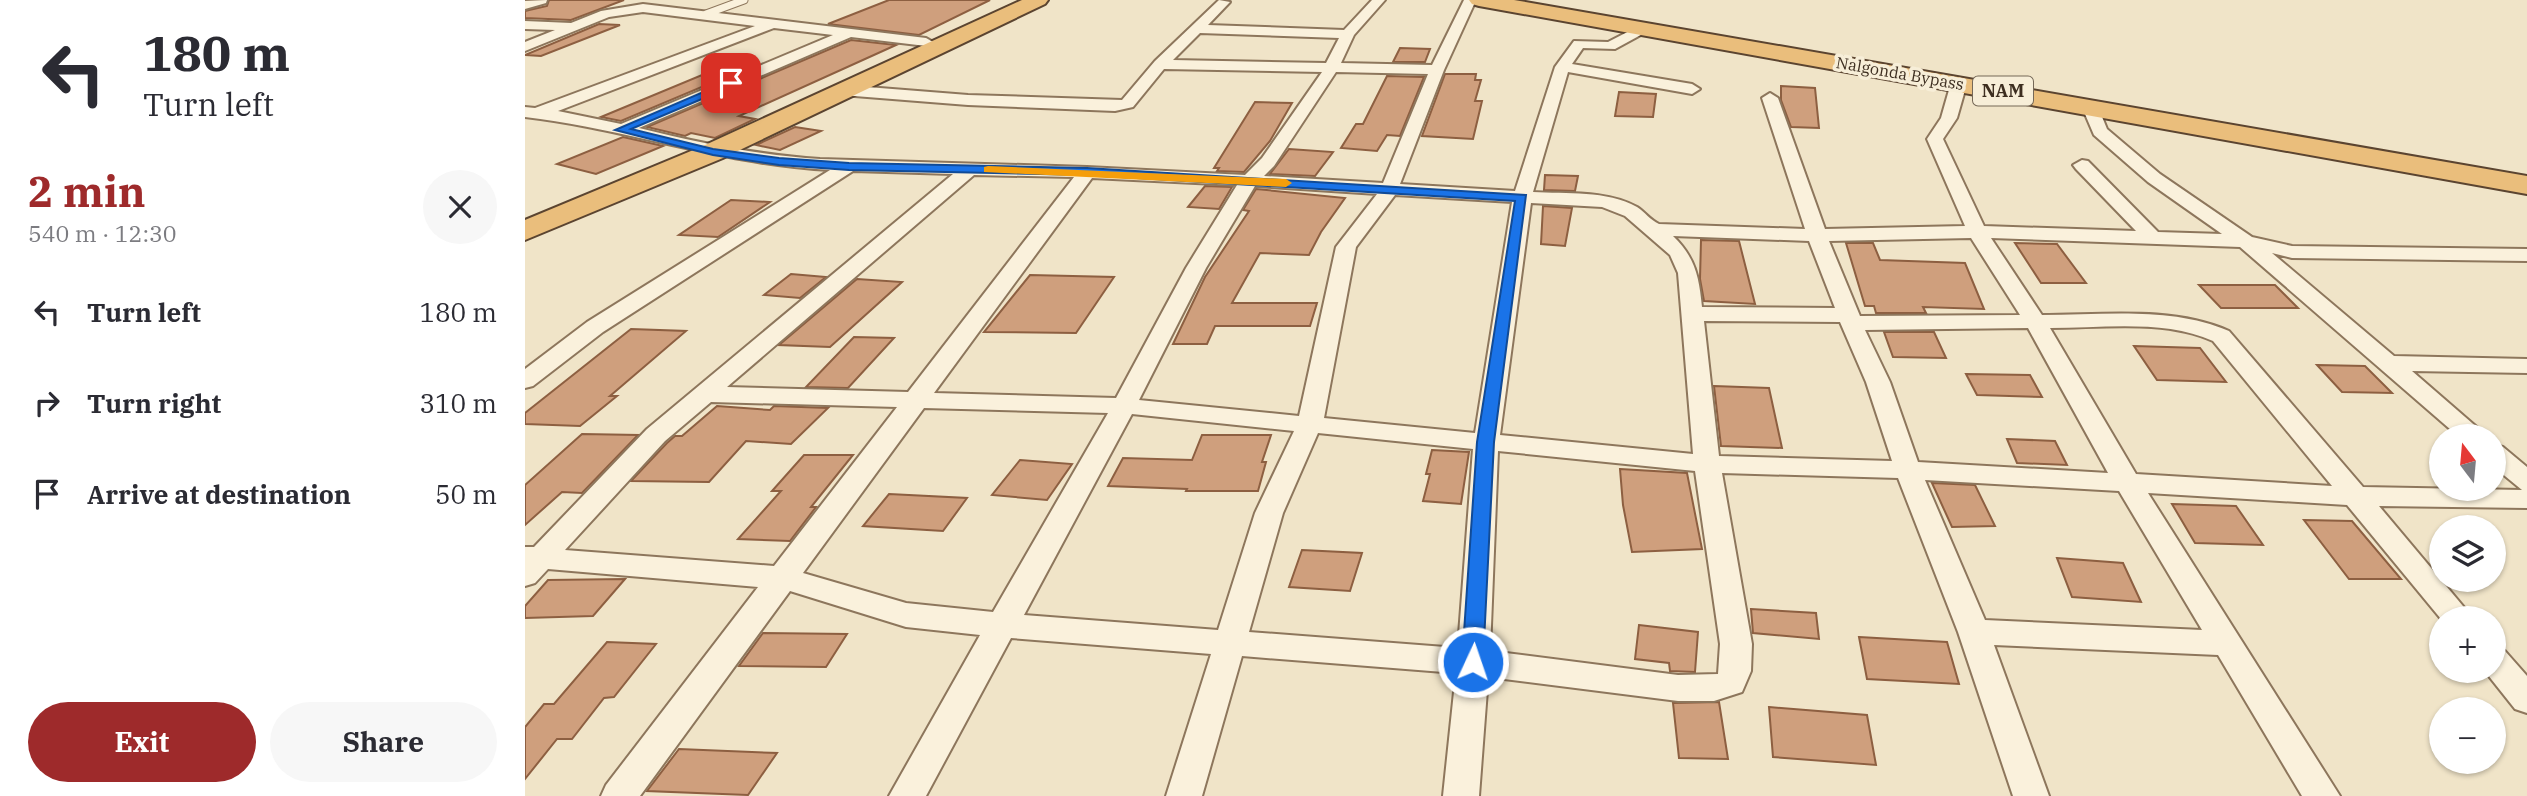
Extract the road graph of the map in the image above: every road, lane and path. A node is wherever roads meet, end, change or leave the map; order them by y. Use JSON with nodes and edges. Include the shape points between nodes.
{"nodes":[{"id":1,"x":541,"y":0,"type":"edge"},
{"id":2,"x":744,"y":0,"type":"edge"},
{"id":3,"x":1019,"y":0,"type":"edge"},
{"id":4,"x":1038,"y":0,"type":"edge"},
{"id":5,"x":1379,"y":0,"type":"edge"},
{"id":6,"x":1470,"y":0,"type":"edge"},
{"id":7,"x":1479,"y":0,"type":"edge"},
{"id":8,"x":1522,"y":0,"type":"edge"},
{"id":9,"x":1224,"y":2,"type":"dead end"},
{"id":10,"x":525,"y":5,"type":"edge"},
{"id":11,"x":706,"y":14,"type":"junction"},
{"id":12,"x":773,"y":24,"type":"junction"},
{"id":13,"x":525,"y":25,"type":"edge"},
{"id":14,"x":575,"y":27,"type":"junction"},
{"id":15,"x":1643,"y":28,"type":"junction"},
{"id":16,"x":1196,"y":29,"type":"junction"},
{"id":17,"x":851,"y":33,"type":"junction"},
{"id":18,"x":1348,"y":34,"type":"junction"},
{"id":19,"x":926,"y":41,"type":"junction"},
{"id":20,"x":525,"y":47,"type":"edge"},
{"id":21,"x":1160,"y":64,"type":"junction"},
{"id":22,"x":1562,"y":67,"type":"junction"},
{"id":23,"x":1331,"y":69,"type":"junction"},
{"id":24,"x":1437,"y":70,"type":"junction"},
{"id":25,"x":1959,"y":83,"type":"junction"},
{"id":26,"x":1692,"y":89,"type":"dead end"},
{"id":27,"x":842,"y":90,"type":"junction"},
{"id":28,"x":1770,"y":98,"type":"dead end"},
{"id":29,"x":2090,"y":107,"type":"junction"},
{"id":30,"x":532,"y":113,"type":"edge"},
{"id":31,"x":620,"y":130,"type":"junction"},
{"id":32,"x":705,"y":150,"type":"junction"},
{"id":33,"x":2082,"y":165,"type":"dead end"},
{"id":34,"x":849,"y":166,"type":"junction"},
{"id":35,"x":969,"y":169,"type":"junction"},
{"id":36,"x":1087,"y":172,"type":"junction"},
{"id":37,"x":2527,"y":173,"type":"edge"},
{"id":38,"x":1249,"y":181,"type":"junction"},
{"id":39,"x":2527,"y":185,"type":"edge"},
{"id":40,"x":1389,"y":190,"type":"junction"},
{"id":41,"x":1522,"y":198,"type":"junction"},
{"id":42,"x":525,"y":219,"type":"edge"},
{"id":43,"x":1655,"y":230,"type":"junction"},
{"id":44,"x":525,"y":231,"type":"edge"},
{"id":45,"x":1977,"y":232,"type":"junction"},
{"id":46,"x":1817,"y":235,"type":"junction"},
{"id":47,"x":2153,"y":238,"type":"junction"},
{"id":48,"x":2245,"y":241,"type":"junction"},
{"id":49,"x":2527,"y":255,"type":"edge"},
{"id":50,"x":1693,"y":314,"type":"junction"},
{"id":51,"x":1850,"y":319,"type":"junction"},
{"id":52,"x":2035,"y":321,"type":"junction"},
{"id":53,"x":2389,"y":363,"type":"junction"},
{"id":54,"x":2527,"y":366,"type":"edge"},
{"id":55,"x":525,"y":381,"type":"edge"},
{"id":56,"x":703,"y":394,"type":"junction"},
{"id":57,"x":915,"y":401,"type":"junction"},
{"id":58,"x":1124,"y":406,"type":"junction"},
{"id":59,"x":1310,"y":423,"type":"junction"},
{"id":60,"x":2459,"y":424,"type":"edge"},
{"id":61,"x":1486,"y":442,"type":"junction"},
{"id":62,"x":1707,"y":464,"type":"junction"},
{"id":63,"x":2506,"y":464,"type":"edge"},
{"id":64,"x":1908,"y":470,"type":"junction"},
{"id":65,"x":2127,"y":482,"type":"junction"},
{"id":66,"x":2527,"y":482,"type":"edge"},
{"id":67,"x":2353,"y":496,"type":"junction"},
{"id":68,"x":2527,"y":499,"type":"edge"},
{"id":69,"x":530,"y":564,"type":"edge"},
{"id":70,"x":783,"y":578,"type":"junction"},
{"id":71,"x":2448,"y":606,"type":"edge"},
{"id":72,"x":1002,"y":625,"type":"junction"},
{"id":73,"x":1974,"y":632,"type":"junction"},
{"id":74,"x":2226,"y":643,"type":"junction"},
{"id":75,"x":1231,"y":644,"type":"junction"},
{"id":76,"x":1473,"y":662,"type":"junction"},
{"id":77,"x":2506,"y":674,"type":"edge"},
{"id":78,"x":2527,"y":699,"type":"edge"},
{"id":79,"x":619,"y":796,"type":"edge"},
{"id":80,"x":907,"y":796,"type":"edge"},
{"id":81,"x":1184,"y":796,"type":"edge"},
{"id":82,"x":1461,"y":796,"type":"edge"},
{"id":83,"x":2031,"y":796,"type":"edge"},
{"id":84,"x":2322,"y":796,"type":"edge"}],
"edges":[{"from":1,"to":10,"type":"street"},
{"from":2,"to":11,"type":"lane"},
{"from":3,"to":19,"type":"highway"},
{"from":4,"to":27,"type":"highway"},
{"from":5,"to":18,"type":"street"},
{"from":6,"to":24,"type":"street"},
{"from":7,"to":15,"type":"highway","name":"Nalgonda Bypass","number":"NAM"},
{"from":8,"to":37,"type":"highway","name":"Nalgonda Bypass","number":"NAM"},
{"from":9,"to":16,"type":"street"},
{"from":11,"to":12,"type":"street"},
{"from":11,"to":14,"type":"street","via":[[643,8],[606,14]]},
{"from":12,"to":17,"type":"street"},
{"from":12,"to":30,"type":"street"},
{"from":13,"to":14,"type":"street"},
{"from":14,"to":20,"type":"street"},
{"from":15,"to":22,"type":"street","via":[[1610,46],[1579,44]]},
{"from":15,"to":25,"type":"highway","name":"Nalgonda Bypass","number":"NAM"},
{"from":16,"to":18,"type":"street"},
{"from":16,"to":21,"type":"street"},
{"from":17,"to":19,"type":"street"},
{"from":17,"to":31,"type":"street"},
{"from":18,"to":23,"type":"street"},
{"from":19,"to":32,"type":"highway"},
{"from":21,"to":23,"type":"street"},
{"from":21,"to":27,"type":"street","via":[[1128,104],[1115,106]]},
{"from":22,"to":26,"type":"street"},
{"from":22,"to":41,"type":"street"},
{"from":23,"to":24,"type":"street"},
{"from":23,"to":38,"type":"street","via":[[1268,162]]},
{"from":24,"to":40,"type":"street"},
{"from":25,"to":29,"type":"highway","name":"Nalgonda Bypass","number":"NAM"},
{"from":25,"to":45,"type":"street","via":[[1949,118],[1935,139]]},
{"from":27,"to":32,"type":"highway"},
{"from":28,"to":46,"type":"street"},
{"from":29,"to":39,"type":"highway","name":"Nalgonda Bypass","number":"NAM"},
{"from":29,"to":48,"type":"street","via":[[2100,131],[2154,178]]},
{"from":30,"to":31,"type":"street"},
{"from":31,"to":32,"type":"street"},
{"from":32,"to":34,"type":"street","via":[[779,162]]},
{"from":32,"to":42,"type":"highway"},
{"from":32,"to":44,"type":"highway"},
{"from":33,"to":47,"type":"street"},
{"from":34,"to":35,"type":"street"},
{"from":34,"to":55,"type":"street","via":[[595,327]]},
{"from":35,"to":36,"type":"street"},
{"from":35,"to":56,"type":"street"},
{"from":36,"to":38,"type":"street"},
{"from":36,"to":57,"type":"street"},
{"from":38,"to":40,"type":"street"},
{"from":38,"to":58,"type":"street","via":[[1196,268]]},
{"from":40,"to":41,"type":"street"},
{"from":40,"to":59,"type":"street","via":[[1346,247]]},
{"from":41,"to":43,"type":"street","via":[[1605,202],[1632,212]]},
{"from":41,"to":61,"type":"street"},
{"from":43,"to":46,"type":"street"},
{"from":43,"to":50,"type":"street","via":[[1679,253],[1688,272]]},
{"from":45,"to":46,"type":"street"},
{"from":45,"to":47,"type":"street"},
{"from":45,"to":52,"type":"street"},
{"from":46,"to":51,"type":"street"},
{"from":47,"to":48,"type":"street"},
{"from":48,"to":49,"type":"street","via":[[2292,252]]},
{"from":48,"to":53,"type":"street"},
{"from":50,"to":51,"type":"street"},
{"from":50,"to":62,"type":"street"},
{"from":51,"to":52,"type":"street"},
{"from":51,"to":64,"type":"street"},
{"from":52,"to":65,"type":"street"},
{"from":52,"to":67,"type":"street","via":[[2181,323],[2214,331],[2232,346]]},
{"from":53,"to":54,"type":"street"},
{"from":53,"to":60,"type":"street"},
{"from":56,"to":57,"type":"street"},
{"from":56,"to":69,"type":"street","via":[[656,435]]},
{"from":57,"to":58,"type":"street"},
{"from":57,"to":70,"type":"street"},
{"from":58,"to":59,"type":"street"},
{"from":58,"to":72,"type":"street"},
{"from":59,"to":61,"type":"street"},
{"from":59,"to":75,"type":"street","via":[[1269,513]]},
{"from":61,"to":62,"type":"street"},
{"from":61,"to":76,"type":"street"},
{"from":62,"to":64,"type":"street"},
{"from":62,"to":76,"type":"street","via":[[1736,644],[1730,683],[1678,688]]},
{"from":63,"to":66,"type":"street"},
{"from":64,"to":65,"type":"street"},
{"from":64,"to":73,"type":"street"},
{"from":65,"to":67,"type":"street"},
{"from":65,"to":74,"type":"street"},
{"from":67,"to":68,"type":"street"},
{"from":67,"to":71,"type":"street"},
{"from":69,"to":70,"type":"street"},
{"from":70,"to":72,"type":"street","via":[[906,615]]},
{"from":70,"to":79,"type":"street"},
{"from":72,"to":75,"type":"street"},
{"from":72,"to":80,"type":"street"},
{"from":73,"to":74,"type":"street"},
{"from":73,"to":83,"type":"street"},
{"from":74,"to":84,"type":"street"},
{"from":75,"to":76,"type":"street"},
{"from":75,"to":81,"type":"street"},
{"from":76,"to":82,"type":"street"},
{"from":77,"to":78,"type":"street"}]}
